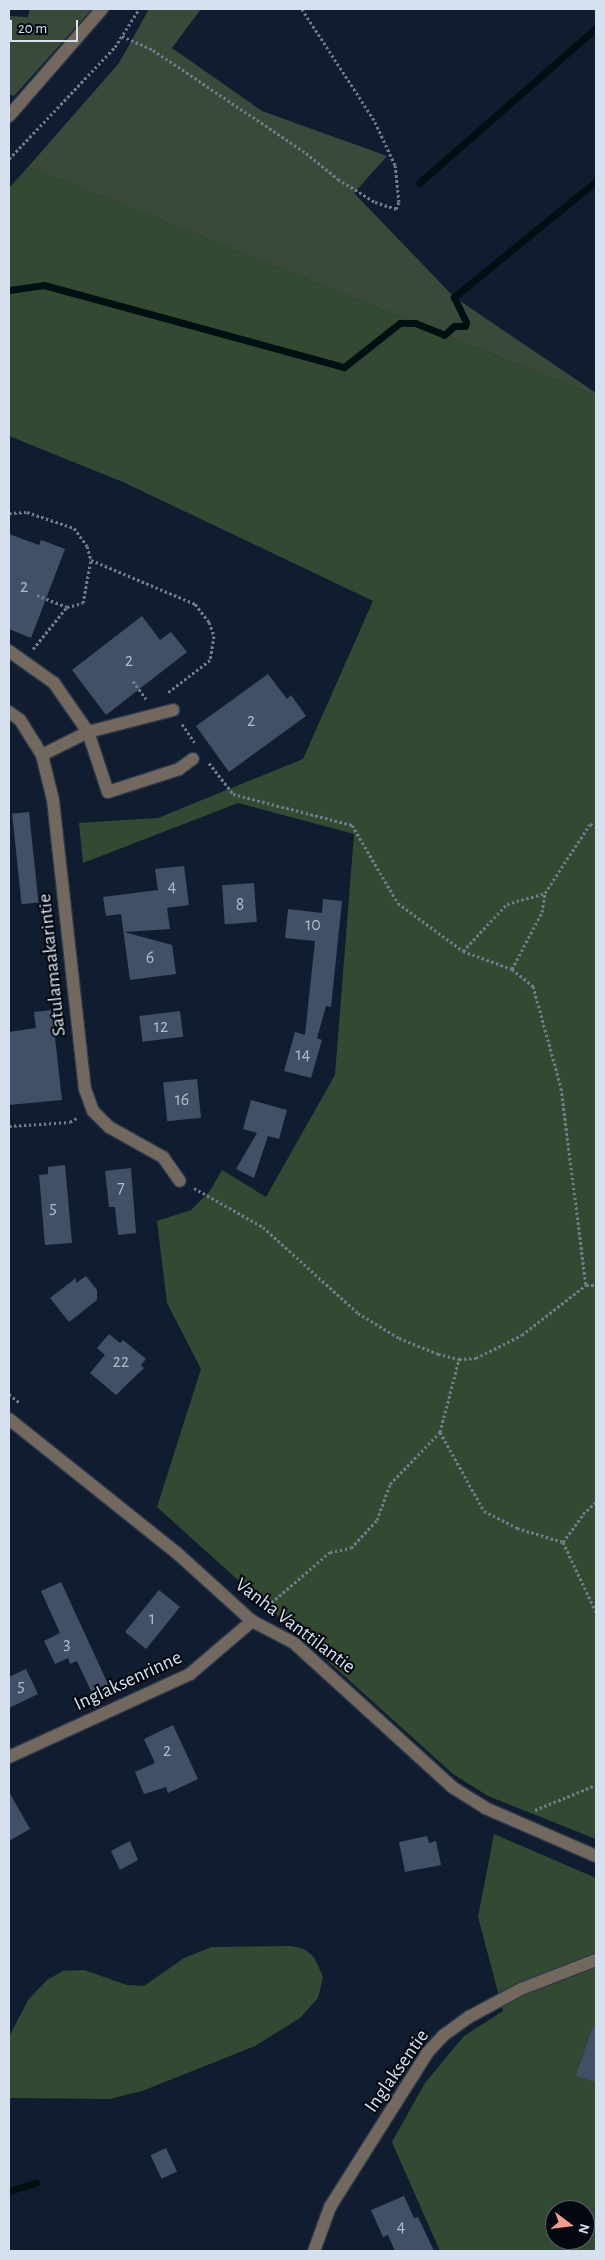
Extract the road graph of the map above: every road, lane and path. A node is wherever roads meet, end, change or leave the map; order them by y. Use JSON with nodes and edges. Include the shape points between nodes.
{"nodes":[{"id":1,"x":102,"y":9,"type":"edge"},
{"id":2,"x":139,"y":9,"type":"edge"},
{"id":3,"x":302,"y":9,"type":"edge"},
{"id":4,"x":122,"y":36,"type":"junction"},
{"id":5,"x":9,"y":116,"type":"edge"},
{"id":6,"x":9,"y":159,"type":"edge"},
{"id":7,"x":9,"y":514,"type":"edge"},
{"id":8,"x":91,"y":560,"type":"junction"},
{"id":9,"x":37,"y":595,"type":"dead end"},
{"id":10,"x":67,"y":606,"type":"junction"},
{"id":11,"x":9,"y":651,"type":"edge"},
{"id":12,"x":24,"y":659,"type":"junction"},
{"id":13,"x":132,"y":682,"type":"dead end"},
{"id":14,"x":164,"y":695,"type":"dead end"},
{"id":15,"x":141,"y":704,"type":"dead end"},
{"id":16,"x":173,"y":710,"type":"joint"},
{"id":17,"x":9,"y":712,"type":"edge"},
{"id":18,"x":88,"y":732,"type":"junction"},
{"id":19,"x":42,"y":755,"type":"junction"},
{"id":20,"x":198,"y":755,"type":"junction"},
{"id":21,"x":596,"y":826,"type":"edge"},
{"id":22,"x":544,"y":893,"type":"junction"},
{"id":23,"x":463,"y":951,"type":"junction"},
{"id":24,"x":512,"y":968,"type":"junction"},
{"id":25,"x":93,"y":1111,"type":"junction"},
{"id":26,"x":9,"y":1126,"type":"edge"},
{"id":27,"x":180,"y":1181,"type":"joint"},
{"id":28,"x":586,"y":1285,"type":"junction"},
{"id":29,"x":596,"y":1285,"type":"edge"},
{"id":30,"x":459,"y":1359,"type":"junction"},
{"id":31,"x":9,"y":1419,"type":"edge"},
{"id":32,"x":440,"y":1432,"type":"junction"},
{"id":33,"x":596,"y":1502,"type":"edge"},
{"id":34,"x":563,"y":1542,"type":"junction"},
{"id":35,"x":262,"y":1611,"type":"dead end"},
{"id":36,"x":596,"y":1612,"type":"edge"},
{"id":37,"x":252,"y":1621,"type":"junction"},
{"id":38,"x":9,"y":1757,"type":"edge"},
{"id":39,"x":596,"y":1785,"type":"edge"},
{"id":40,"x":519,"y":1824,"type":"junction"},
{"id":41,"x":596,"y":1856,"type":"edge"},
{"id":42,"x":596,"y":1960,"type":"edge"},
{"id":43,"x":314,"y":2251,"type":"edge"}],
"edges":[{"from":1,"to":5,"type":"street"},
{"from":2,"to":4,"type":"path"},
{"from":3,"to":4,"type":"path","via":[[374,120],[395,165],[399,202],[396,209],[375,202],[338,179],[306,153],[153,50]]},
{"from":4,"to":6,"type":"path"},
{"from":7,"to":8,"type":"path","via":[[27,512],[74,528],[87,546]]},
{"from":8,"to":10,"type":"path","via":[[83,603]]},
{"from":8,"to":14,"type":"path","via":[[195,604],[209,622],[214,636],[210,660]]},
{"from":9,"to":10,"type":"path"},
{"from":10,"to":12,"type":"path"},
{"from":11,"to":12,"type":"street"},
{"from":12,"to":18,"type":"street","via":[[54,683]]},
{"from":13,"to":15,"type":"path","via":[[148,702]]},
{"from":16,"to":18,"type":"street"},
{"from":16,"to":20,"type":"path"},
{"from":17,"to":19,"type":"street","name":"Satulamaakarintie","via":[[20,720]]},
{"from":18,"to":19,"type":"street"},
{"from":18,"to":20,"type":"street","via":[[108,792],[179,769]]},
{"from":19,"to":25,"type":"street","name":"Satulamaakarintie","via":[[53,800],[85,1089]]},
{"from":20,"to":23,"type":"path","via":[[233,794],[352,825],[398,903]]},
{"from":21,"to":22,"type":"path","via":[[590,824]]},
{"from":22,"to":23,"type":"path","via":[[507,904]]},
{"from":22,"to":24,"type":"path","via":[[542,912]]},
{"from":23,"to":24,"type":"path"},
{"from":24,"to":28,"type":"path","via":[[533,986],[561,1088]]},
{"from":25,"to":26,"type":"path","via":[[70,1122]]},
{"from":25,"to":27,"type":"street","name":"Satulamaakarintie","via":[[109,1127],[163,1157]]},
{"from":27,"to":30,"type":"path","via":[[263,1228],[358,1313],[399,1338]]},
{"from":28,"to":29,"type":"path"},
{"from":28,"to":30,"type":"path","via":[[522,1335],[476,1358]]},
{"from":30,"to":32,"type":"path"},
{"from":31,"to":37,"type":"street","name":"Vanha Vanttilantie","via":[[178,1554]]},
{"from":32,"to":34,"type":"path","via":[[484,1511],[517,1528]]},
{"from":32,"to":35,"type":"path","via":[[390,1484],[377,1520],[351,1548],[330,1552]]},
{"from":33,"to":34,"type":"path"},
{"from":34,"to":36,"type":"path"},
{"from":37,"to":38,"type":"street","name":"Inglaksenrinne","via":[[190,1674]]},
{"from":37,"to":40,"type":"street","name":"Vanha Vanttilantie","via":[[294,1643],[452,1787]]},
{"from":39,"to":40,"type":"path","via":[[539,1807]]},
{"from":40,"to":41,"type":"street","name":"Vanha Vanttilantie"},
{"from":42,"to":43,"type":"street","name":"Inglaksentie","via":[[521,1989],[469,2017],[444,2035],[428,2052],[330,2207]]}]}
